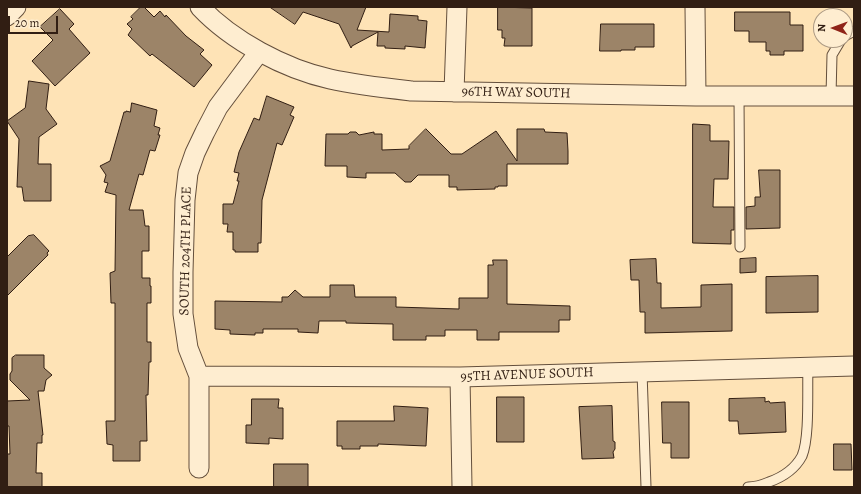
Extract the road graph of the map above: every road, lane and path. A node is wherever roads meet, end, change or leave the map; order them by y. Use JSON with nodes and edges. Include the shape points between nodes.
{"nodes":[{"id":1,"x":16,"y":7,"type":"edge"},
{"id":2,"x":200,"y":7,"type":"edge"},
{"id":3,"x":457,"y":7,"type":"edge"},
{"id":4,"x":695,"y":7,"type":"edge"},
{"id":5,"x":7,"y":16,"type":"edge"},
{"id":6,"x":836,"y":48,"type":"edge"},
{"id":7,"x":259,"y":52,"type":"junction"},
{"id":8,"x":454,"y":92,"type":"junction"},
{"id":9,"x":696,"y":96,"type":"junction"},
{"id":10,"x":739,"y":96,"type":"junction"},
{"id":11,"x":831,"y":96,"type":"junction"},
{"id":12,"x":854,"y":96,"type":"edge"},
{"id":13,"x":740,"y":247,"type":"dead end"},
{"id":14,"x":854,"y":366,"type":"edge"},
{"id":15,"x":808,"y":367,"type":"junction"},
{"id":16,"x":642,"y":372,"type":"junction"},
{"id":17,"x":199,"y":376,"type":"junction"},
{"id":18,"x":460,"y":377,"type":"junction"},
{"id":19,"x":199,"y":468,"type":"dead end"},
{"id":20,"x":462,"y":487,"type":"edge"},
{"id":21,"x":646,"y":487,"type":"edge"},
{"id":22,"x":748,"y":487,"type":"edge"}],
"edges":[{"from":1,"to":5,"type":"street"},
{"from":2,"to":7,"type":"street","name":"96TH WAY SOUTH","via":[[210,18]]},
{"from":3,"to":8,"type":"street"},
{"from":4,"to":9,"type":"street"},
{"from":6,"to":11,"type":"lane","via":[[832,55]]},
{"from":7,"to":8,"type":"street","name":"96TH WAY SOUTH","via":[[328,79],[412,91]]},
{"from":7,"to":17,"type":"street","name":"SOUTH 204TH PLACE","via":[[218,107],[188,174],[184,207],[183,314],[188,348]]},
{"from":8,"to":9,"type":"street","name":"96TH WAY SOUTH"},
{"from":9,"to":10,"type":"street","name":"96TH WAY SOUTH"},
{"from":10,"to":11,"type":"street","name":"96TH WAY SOUTH"},
{"from":10,"to":13,"type":"lane"},
{"from":11,"to":12,"type":"street","name":"96TH WAY SOUTH"},
{"from":14,"to":15,"type":"street","name":"95TH AVENUE SOUTH"},
{"from":15,"to":16,"type":"street","name":"95TH AVENUE SOUTH"},
{"from":15,"to":22,"type":"lane","via":[[806,438],[802,456],[790,472],[775,480]]},
{"from":16,"to":18,"type":"street","name":"95TH AVENUE SOUTH"},
{"from":16,"to":21,"type":"lane"},
{"from":17,"to":18,"type":"street","name":"95TH AVENUE SOUTH"},
{"from":17,"to":19,"type":"street","name":"SOUTH 204TH PLACE"},
{"from":18,"to":20,"type":"street"}]}
